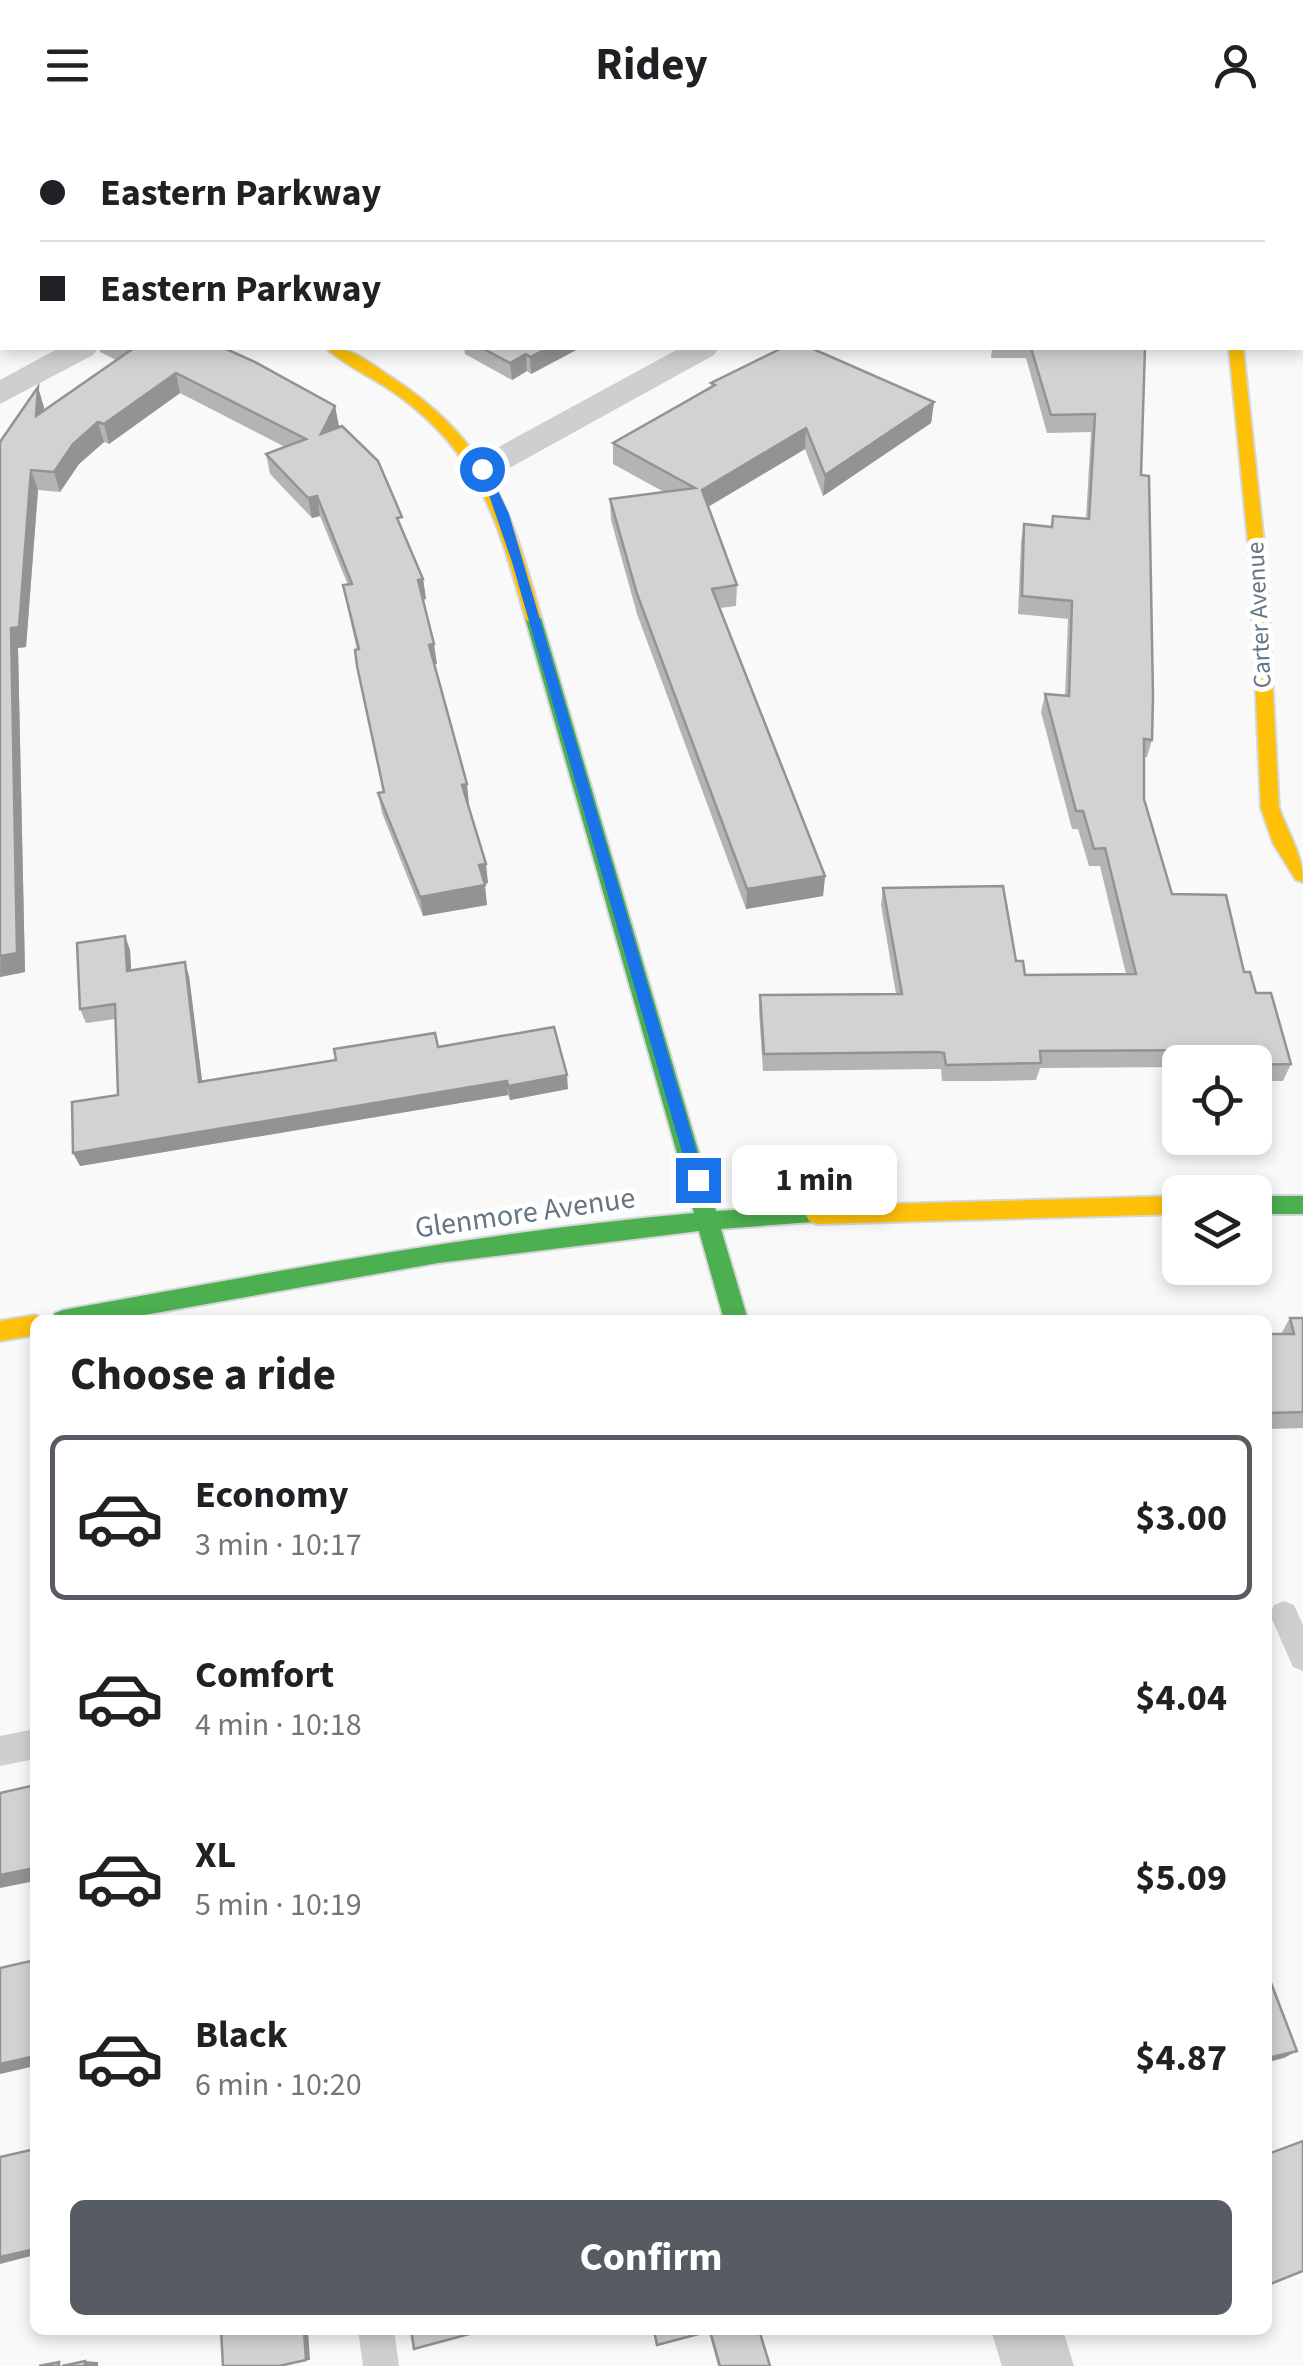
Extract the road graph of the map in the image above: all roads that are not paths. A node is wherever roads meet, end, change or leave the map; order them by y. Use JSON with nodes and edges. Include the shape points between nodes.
{"nodes":[{"id":1,"x":78,"y":350,"type":"edge"},
{"id":2,"x":337,"y":350,"type":"edge"},
{"id":3,"x":699,"y":350,"type":"edge"},
{"id":4,"x":1236,"y":350,"type":"edge"},
{"id":5,"x":0,"y":394,"type":"edge"},
{"id":6,"x":482,"y":469,"type":"junction"},
{"id":7,"x":1303,"y":875,"type":"edge"},
{"id":8,"x":1272,"y":1205,"type":"edge"},
{"id":9,"x":1303,"y":1205,"type":"edge"},
{"id":10,"x":1162,"y":1206,"type":"edge"},
{"id":11,"x":708,"y":1218,"type":"junction"},
{"id":12,"x":92,"y":1315,"type":"edge"},
{"id":13,"x":735,"y":1315,"type":"edge"},
{"id":14,"x":30,"y":1326,"type":"edge"},
{"id":15,"x":0,"y":1331,"type":"edge"},
{"id":16,"x":1284,"y":1616,"type":"dead end"},
{"id":17,"x":1303,"y":1657,"type":"edge"},
{"id":18,"x":30,"y":1745,"type":"edge"},
{"id":19,"x":0,"y":1751,"type":"edge"},
{"id":20,"x":377,"y":2335,"type":"edge"},
{"id":21,"x":1029,"y":2335,"type":"edge"},
{"id":22,"x":381,"y":2366,"type":"edge"},
{"id":23,"x":1038,"y":2366,"type":"edge"}],
"edges":[{"from":1,"to":5,"type":"street"},
{"from":2,"to":6,"type":"street","via":[[394,382]]},
{"from":3,"to":6,"type":"street"},
{"from":4,"to":7,"type":"street","name":"Carter Avenue","via":[[1258,562],[1270,808]]},
{"from":6,"to":11,"type":"street","via":[[513,546]]},
{"from":8,"to":9,"type":"street"},
{"from":10,"to":11,"type":"street","name":"Glenmore Avenue"},
{"from":11,"to":12,"type":"street","name":"Glenmore Avenue","via":[[390,1262]]},
{"from":11,"to":13,"type":"street"},
{"from":14,"to":15,"type":"street"},
{"from":16,"to":17,"type":"lane"},
{"from":18,"to":19,"type":"lane"},
{"from":20,"to":22,"type":"lane"},
{"from":21,"to":23,"type":"street"}]}
